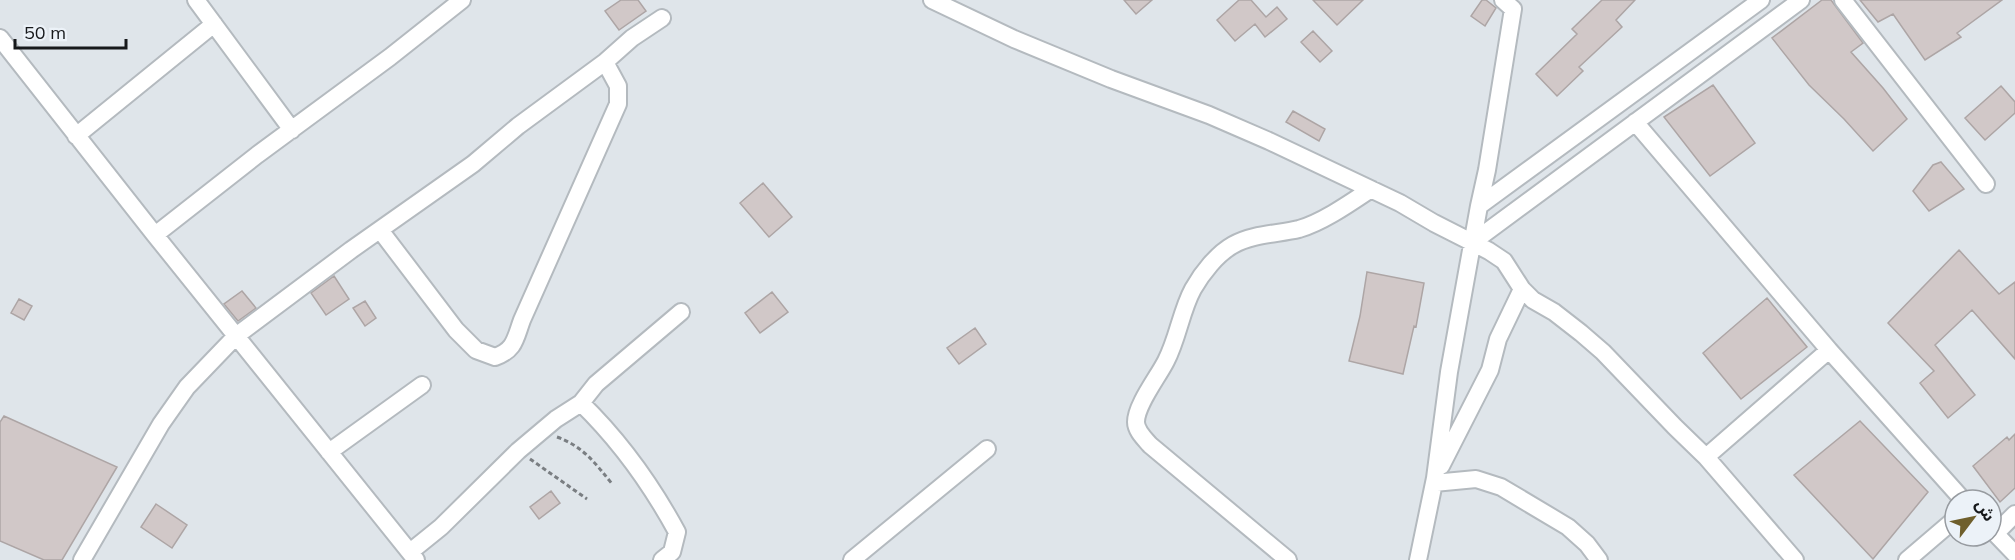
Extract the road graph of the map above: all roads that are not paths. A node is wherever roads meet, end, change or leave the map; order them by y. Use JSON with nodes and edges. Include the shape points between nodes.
{"nodes":[{"id":1,"x":196,"y":0,"type":"edge"},
{"id":2,"x":462,"y":0,"type":"edge"},
{"id":3,"x":932,"y":0,"type":"edge"},
{"id":4,"x":1761,"y":0,"type":"edge"},
{"id":5,"x":1801,"y":0,"type":"edge"},
{"id":6,"x":1843,"y":0,"type":"edge"},
{"id":7,"x":1511,"y":3,"type":"edge"},
{"id":8,"x":662,"y":18,"type":"dead end"},
{"id":9,"x":214,"y":24,"type":"junction"},
{"id":10,"x":0,"y":38,"type":"edge"},
{"id":11,"x":605,"y":62,"type":"junction"},
{"id":12,"x":1635,"y":122,"type":"junction"},
{"id":13,"x":292,"y":130,"type":"junction"},
{"id":14,"x":76,"y":136,"type":"junction"},
{"id":15,"x":1986,"y":184,"type":"dead end"},
{"id":16,"x":1371,"y":189,"type":"junction"},
{"id":17,"x":1479,"y":206,"type":"junction"},
{"id":18,"x":380,"y":230,"type":"junction"},
{"id":19,"x":155,"y":235,"type":"junction"},
{"id":20,"x":1473,"y":242,"type":"junction"},
{"id":21,"x":1522,"y":289,"type":"junction"},
{"id":22,"x":681,"y":312,"type":"dead end"},
{"id":23,"x":236,"y":336,"type":"junction"},
{"id":24,"x":1829,"y":350,"type":"junction"},
{"id":25,"x":422,"y":385,"type":"dead end"},
{"id":26,"x":580,"y":403,"type":"junction"},
{"id":27,"x":987,"y":449,"type":"dead end"},
{"id":28,"x":329,"y":452,"type":"junction"},
{"id":29,"x":1706,"y":457,"type":"junction"},
{"id":30,"x":1434,"y":480,"type":"junction"},
{"id":31,"x":1953,"y":488,"type":"edge"},
{"id":32,"x":2015,"y":514,"type":"edge"},
{"id":33,"x":2003,"y":523,"type":"edge"},
{"id":34,"x":1943,"y":529,"type":"edge"},
{"id":35,"x":2003,"y":541,"type":"edge"},
{"id":36,"x":2015,"y":554,"type":"edge"},
{"id":37,"x":413,"y":556,"type":"edge"},
{"id":38,"x":82,"y":560,"type":"edge"},
{"id":39,"x":662,"y":560,"type":"edge"},
{"id":40,"x":852,"y":560,"type":"edge"},
{"id":41,"x":1288,"y":560,"type":"edge"},
{"id":42,"x":1419,"y":560,"type":"edge"},
{"id":43,"x":1599,"y":560,"type":"edge"},
{"id":44,"x":1795,"y":560,"type":"edge"},
{"id":45,"x":1907,"y":560,"type":"edge"}],
"edges":[{"from":1,"to":9,"type":"street"},
{"from":2,"to":13,"type":"street"},
{"from":3,"to":16,"type":"street","via":[[1111,80],[1259,136]]},
{"from":4,"to":17,"type":"street"},
{"from":5,"to":12,"type":"street"},
{"from":6,"to":15,"type":"street"},
{"from":7,"to":17,"type":"street"},
{"from":8,"to":11,"type":"street"},
{"from":9,"to":13,"type":"street"},
{"from":9,"to":14,"type":"street"},
{"from":10,"to":14,"type":"street"},
{"from":11,"to":18,"type":"street"},
{"from":11,"to":18,"type":"street","via":[[618,86],[618,104],[507,353],[495,357],[476,350],[456,330]]},
{"from":12,"to":20,"type":"street"},
{"from":12,"to":24,"type":"street"},
{"from":13,"to":19,"type":"street"},
{"from":14,"to":19,"type":"street"},
{"from":16,"to":20,"type":"street"},
{"from":16,"to":41,"type":"street","via":[[1301,228],[1251,238],[1220,255],[1194,288],[1167,359],[1137,419],[1139,432],[1150,445]]},
{"from":17,"to":20,"type":"street"},
{"from":18,"to":23,"type":"street"},
{"from":19,"to":23,"type":"street"},
{"from":20,"to":21,"type":"street","via":[[1504,261]]},
{"from":20,"to":30,"type":"street"},
{"from":21,"to":29,"type":"street","via":[[1603,352]]},
{"from":21,"to":30,"type":"street","via":[[1498,339],[1490,370]]},
{"from":22,"to":26,"type":"street","via":[[596,384]]},
{"from":23,"to":28,"type":"street"},
{"from":23,"to":38,"type":"street","via":[[187,387],[167,416]]},
{"from":24,"to":29,"type":"street"},
{"from":24,"to":31,"type":"street"},
{"from":25,"to":28,"type":"street"},
{"from":26,"to":37,"type":"street","via":[[518,451]]},
{"from":26,"to":39,"type":"street","via":[[612,438],[677,532],[672,552]]},
{"from":27,"to":40,"type":"street"},
{"from":28,"to":37,"type":"street"},
{"from":29,"to":44,"type":"street"},
{"from":30,"to":42,"type":"street"},
{"from":30,"to":43,"type":"street","via":[[1476,479],[1501,487],[1568,527]]},
{"from":32,"to":33,"type":"street"},
{"from":34,"to":45,"type":"street"},
{"from":35,"to":36,"type":"street"}]}
